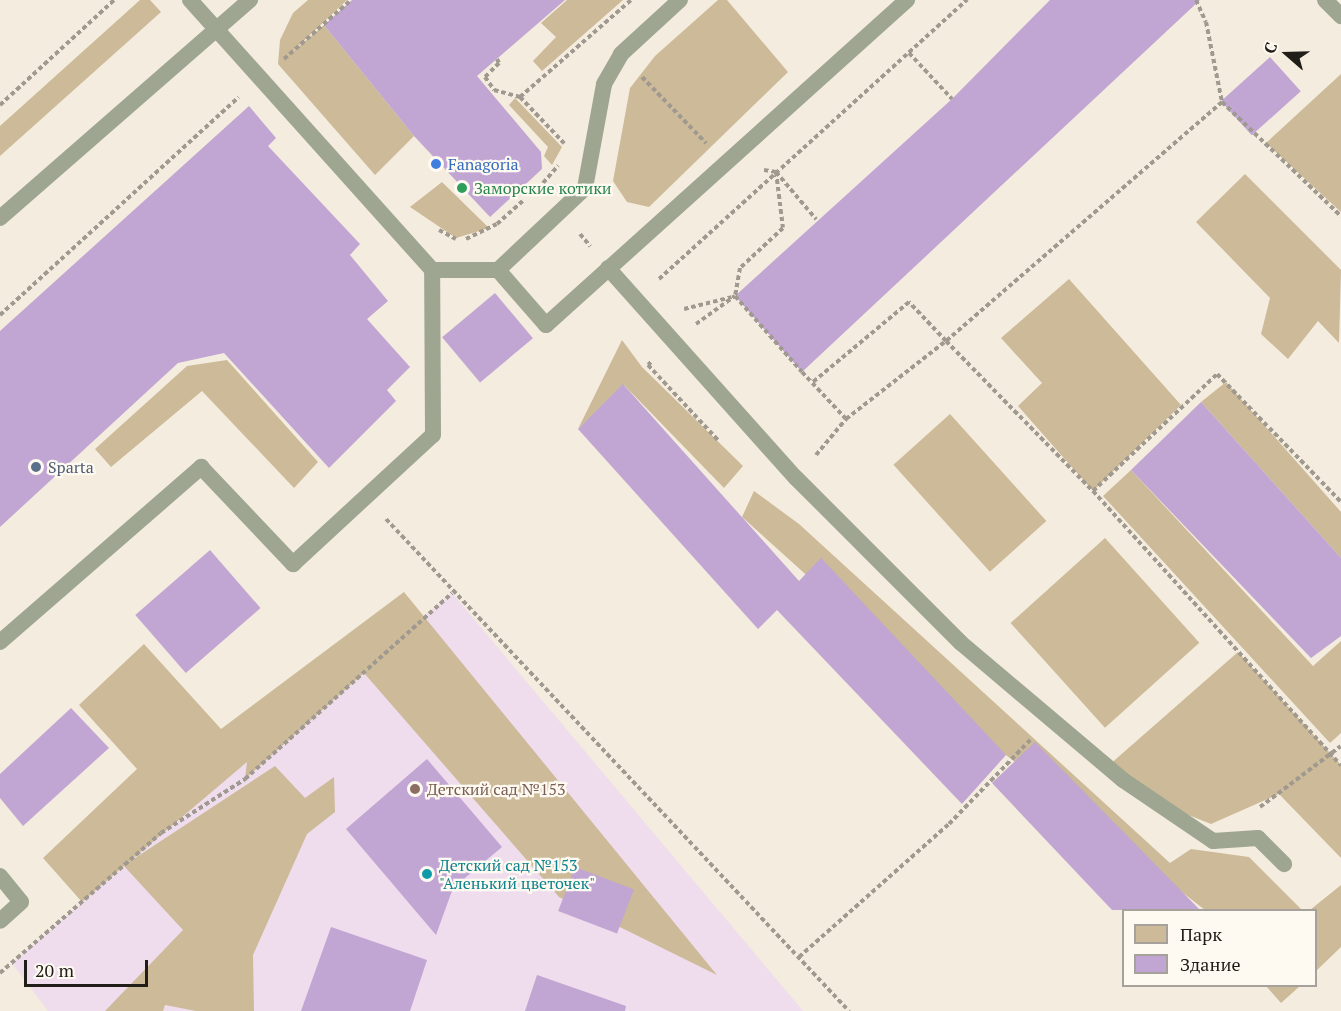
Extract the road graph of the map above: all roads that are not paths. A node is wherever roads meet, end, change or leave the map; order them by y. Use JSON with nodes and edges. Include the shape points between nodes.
{"nodes":[{"id":1,"x":190,"y":0,"type":"edge"},
{"id":2,"x":250,"y":0,"type":"edge"},
{"id":3,"x":680,"y":0,"type":"edge"},
{"id":4,"x":907,"y":0,"type":"edge"},
{"id":5,"x":1325,"y":0,"type":"edge"},
{"id":6,"x":1341,"y":15,"type":"edge"},
{"id":7,"x":218,"y":31,"type":"junction"},
{"id":8,"x":0,"y":218,"type":"edge"},
{"id":9,"x":608,"y":268,"type":"junction"},
{"id":10,"x":432,"y":270,"type":"junction"},
{"id":11,"x":498,"y":270,"type":"junction"},
{"id":12,"x":0,"y":642,"type":"edge"},
{"id":13,"x":1284,"y":864,"type":"dead end"},
{"id":14,"x":0,"y":876,"type":"edge"},
{"id":15,"x":0,"y":921,"type":"edge"}],
"edges":[{"from":1,"to":7,"type":"lane"},
{"from":2,"to":7,"type":"lane"},
{"from":3,"to":11,"type":"lane","via":[[621,54],[604,84],[585,188]]},
{"from":4,"to":9,"type":"lane","via":[[728,165]]},
{"from":5,"to":6,"type":"lane"},
{"from":7,"to":8,"type":"lane"},
{"from":7,"to":10,"type":"lane"},
{"from":9,"to":11,"type":"lane","via":[[546,325]]},
{"from":9,"to":13,"type":"lane","via":[[796,478],[962,643],[1139,791],[1213,842],[1258,838]]},
{"from":10,"to":11,"type":"lane"},
{"from":10,"to":12,"type":"lane","via":[[433,435],[293,564],[201,467]]},
{"from":14,"to":15,"type":"lane","via":[[21,902]]}]}
